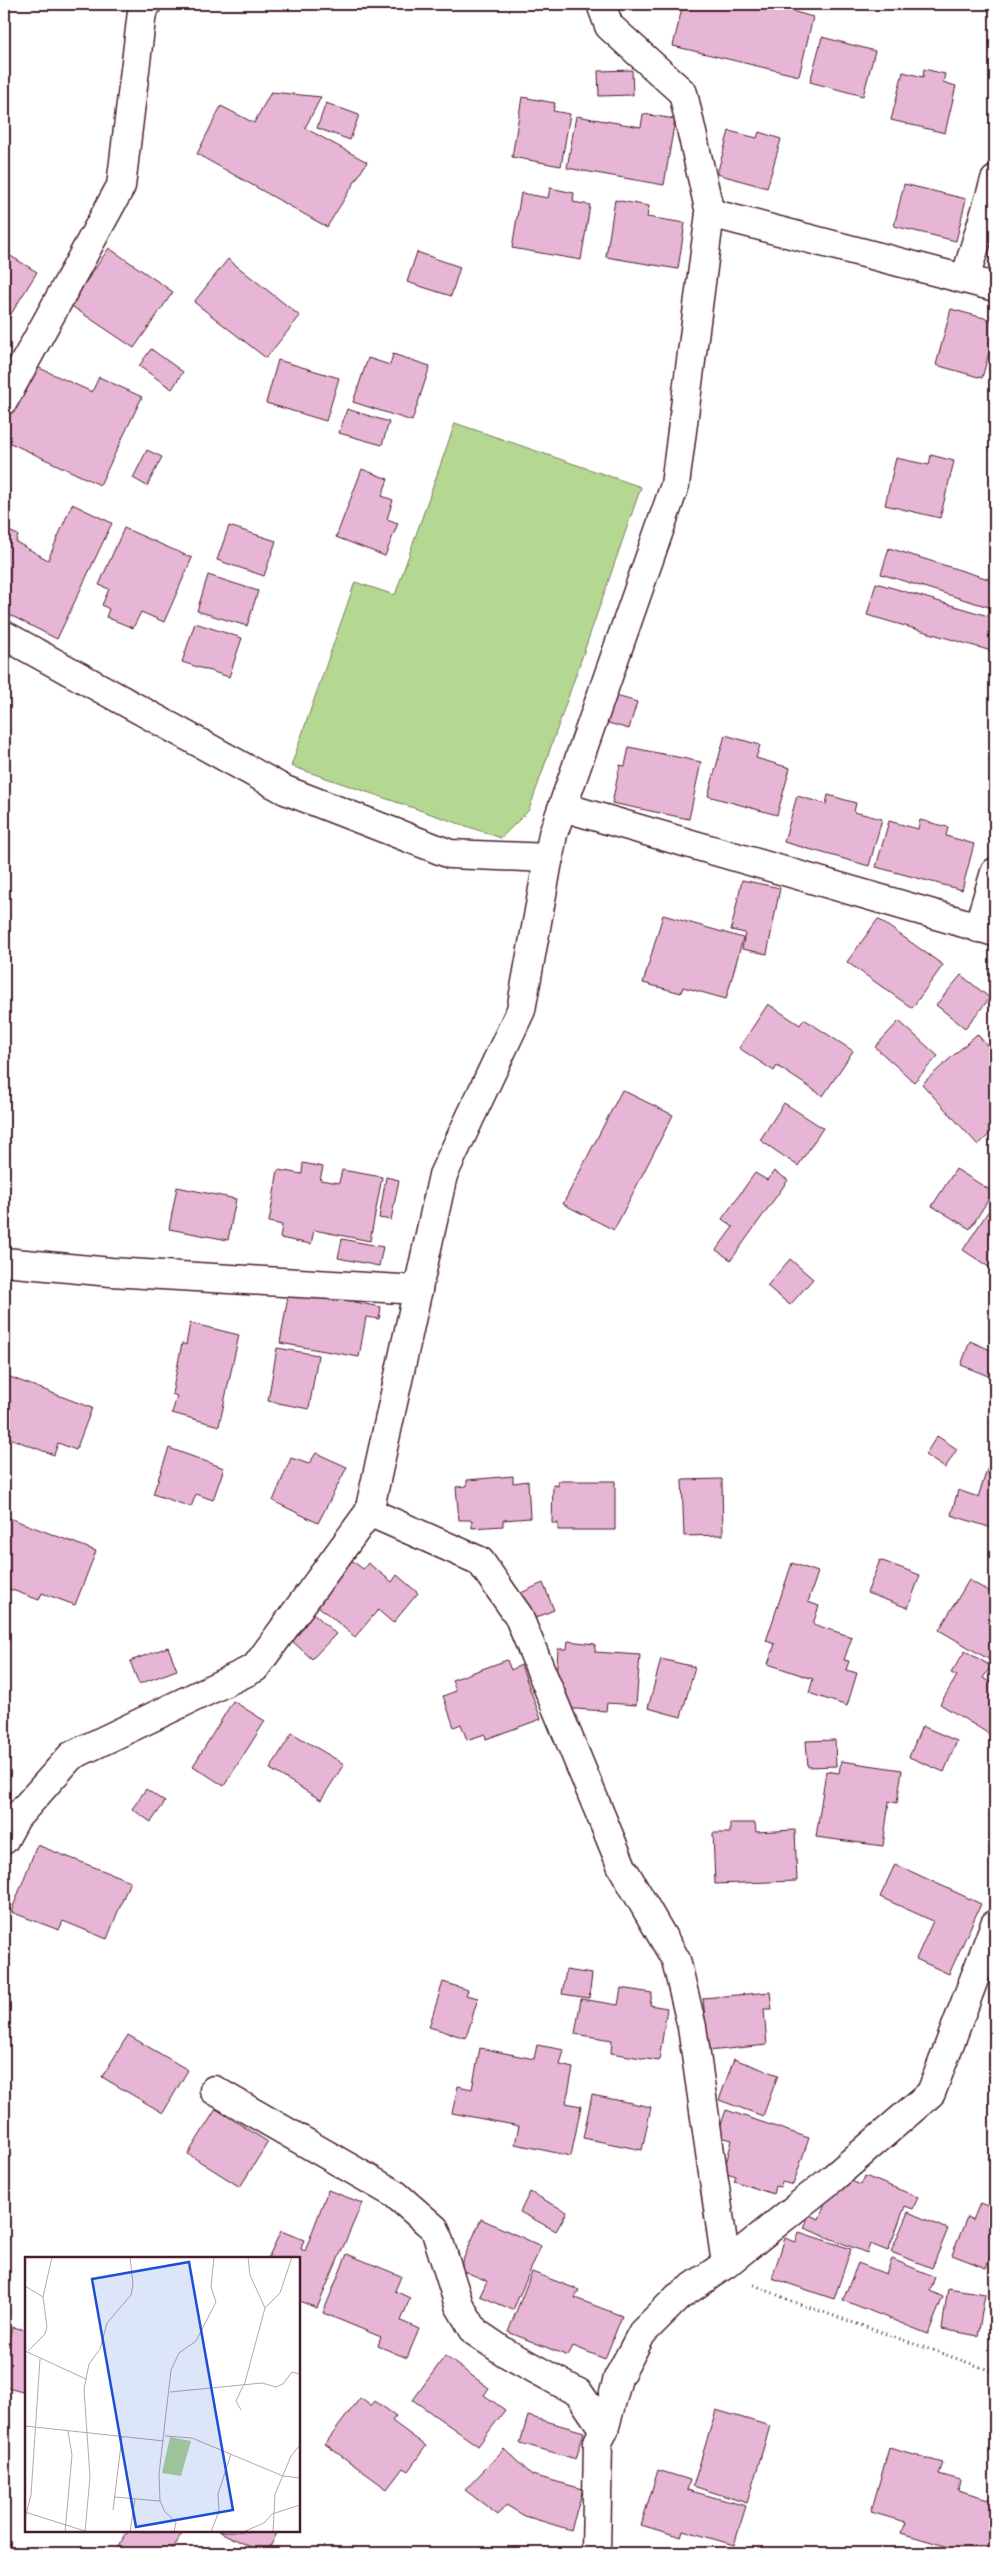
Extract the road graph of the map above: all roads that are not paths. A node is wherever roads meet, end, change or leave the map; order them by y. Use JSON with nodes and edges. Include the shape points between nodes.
{"nodes":[{"id":1,"x":147,"y":4,"type":"edge"},
{"id":2,"x":601,"y":4,"type":"edge"},
{"id":3,"x":995,"y":180,"type":"edge"},
{"id":4,"x":710,"y":213,"type":"junction"},
{"id":5,"x":965,"y":279,"type":"junction"},
{"id":6,"x":995,"y":287,"type":"edge"},
{"id":7,"x":4,"y":400,"type":"edge"},
{"id":8,"x":4,"y":635,"type":"edge"},
{"id":9,"x":563,"y":807,"type":"junction"},
{"id":10,"x":549,"y":858,"type":"junction"},
{"id":11,"x":995,"y":872,"type":"edge"},
{"id":12,"x":987,"y":930,"type":"edge"},
{"id":13,"x":4,"y":1262,"type":"edge"},
{"id":14,"x":418,"y":1290,"type":"junction"},
{"id":15,"x":369,"y":1512,"type":"junction"},
{"id":16,"x":4,"y":1840,"type":"edge"},
{"id":17,"x":995,"y":1924,"type":"edge"},
{"id":18,"x":214,"y":2090,"type":"dead end"},
{"id":19,"x":721,"y":2267,"type":"junction"},
{"id":20,"x":604,"y":2430,"type":"junction"},
{"id":21,"x":598,"y":2553,"type":"edge"}],
"edges":[{"from":1,"to":7,"type":"street","via":[[142,12],[121,186]]},
{"from":2,"to":4,"type":"street","via":[[609,26],[683,93]]},
{"from":3,"to":5,"type":"street"},
{"from":4,"to":5,"type":"street"},
{"from":4,"to":9,"type":"street","via":[[675,485]]},
{"from":5,"to":6,"type":"street"},
{"from":8,"to":10,"type":"street","via":[[285,790],[450,854]]},
{"from":9,"to":10,"type":"street"},
{"from":9,"to":12,"type":"street"},
{"from":10,"to":14,"type":"street","via":[[521,1010],[443,1175]]},
{"from":11,"to":12,"type":"street"},
{"from":13,"to":14,"type":"street","via":[[111,1272]]},
{"from":14,"to":15,"type":"street"},
{"from":15,"to":16,"type":"street","via":[[255,1668],[72,1756],[16,1818]]},
{"from":15,"to":19,"type":"street","via":[[480,1561],[518,1615],[622,1867],[676,1960],[692,2027]]},
{"from":17,"to":19,"type":"street","via":[[931,2093]]},
{"from":18,"to":20,"type":"street","via":[[395,2194],[435,2230],[459,2305],[475,2332],[506,2353],[580,2393]]},
{"from":19,"to":20,"type":"street","via":[[678,2297],[642,2334],[618,2378]]},
{"from":20,"to":21,"type":"street","via":[[598,2442]]}]}
